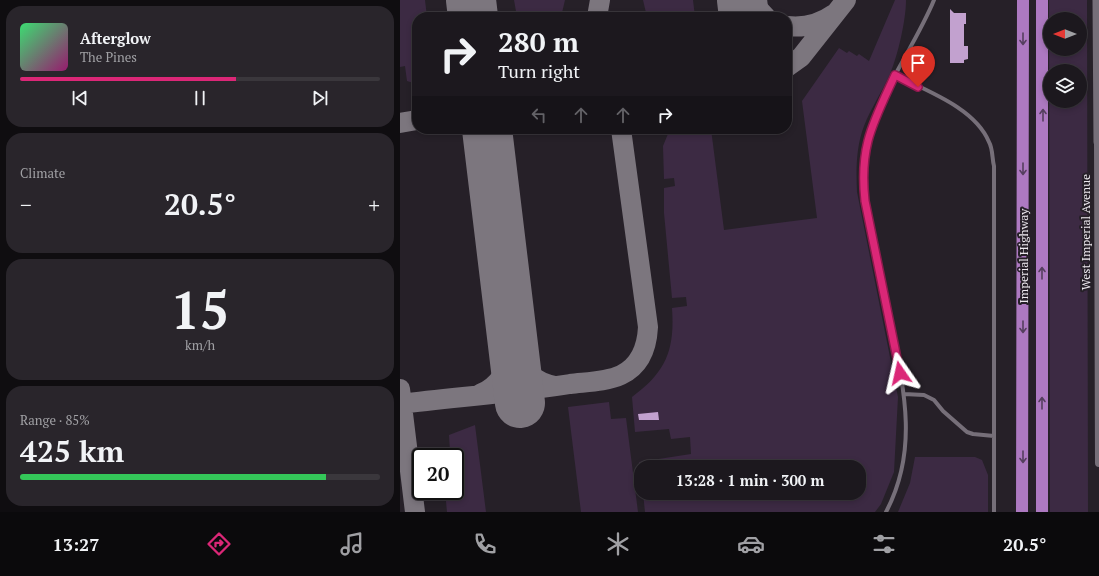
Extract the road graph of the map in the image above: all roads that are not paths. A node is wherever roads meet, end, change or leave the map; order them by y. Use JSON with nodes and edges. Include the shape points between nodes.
{"nodes":[{"id":1,"x":934,"y":0,"type":"edge"},
{"id":2,"x":1023,"y":0,"type":"edge"},
{"id":3,"x":1042,"y":0,"type":"edge"},
{"id":4,"x":1098,"y":0,"type":"edge"},
{"id":5,"x":1098,"y":19,"type":"edge"},
{"id":6,"x":895,"y":75,"type":"junction"},
{"id":7,"x":1098,"y":80,"type":"edge"},
{"id":8,"x":1098,"y":142,"type":"edge"},
{"id":9,"x":1099,"y":305,"type":"edge"},
{"id":10,"x":1099,"y":334,"type":"edge"},
{"id":11,"x":1099,"y":374,"type":"edge"},
{"id":12,"x":1099,"y":387,"type":"edge"},
{"id":13,"x":904,"y":394,"type":"junction"},
{"id":14,"x":1099,"y":402,"type":"edge"},
{"id":15,"x":1099,"y":421,"type":"edge"},
{"id":16,"x":994,"y":436,"type":"junction"},
{"id":17,"x":1099,"y":463,"type":"edge"},
{"id":18,"x":886,"y":512,"type":"edge"},
{"id":19,"x":994,"y":512,"type":"edge"},
{"id":20,"x":1022,"y":512,"type":"edge"},
{"id":21,"x":1042,"y":512,"type":"edge"}],
"edges":[{"from":1,"to":6,"type":"lane"},
{"from":2,"to":20,"type":"main road","name":"Imperial Highway","one_way":true},
{"from":21,"to":3,"type":"main road","name":"Imperial Highway","one_way":true},
{"from":4,"to":5,"type":"street","name":"West Imperial Avenue"},
{"from":5,"to":7,"type":"street","name":"West Imperial Avenue"},
{"from":6,"to":13,"type":"lane","via":[[870,129],[864,155],[863,178],[865,201]]},
{"from":6,"to":16,"type":"lane","via":[[965,111],[981,127],[990,143],[994,166]]},
{"from":7,"to":8,"type":"street","name":"West Imperial Avenue"},
{"from":8,"to":9,"type":"street","name":"West Imperial Avenue"},
{"from":9,"to":10,"type":"street","name":"West Imperial Avenue"},
{"from":10,"to":11,"type":"street","name":"West Imperial Avenue"},
{"from":11,"to":12,"type":"street","name":"West Imperial Avenue"},
{"from":12,"to":14,"type":"street","name":"West Imperial Avenue"},
{"from":13,"to":16,"type":"lane","via":[[924,395],[934,400],[967,432]]},
{"from":13,"to":18,"type":"lane","via":[[906,446],[895,496]]},
{"from":14,"to":15,"type":"street","name":"West Imperial Avenue"},
{"from":15,"to":17,"type":"street","name":"West Imperial Avenue"},
{"from":16,"to":19,"type":"lane"}]}
